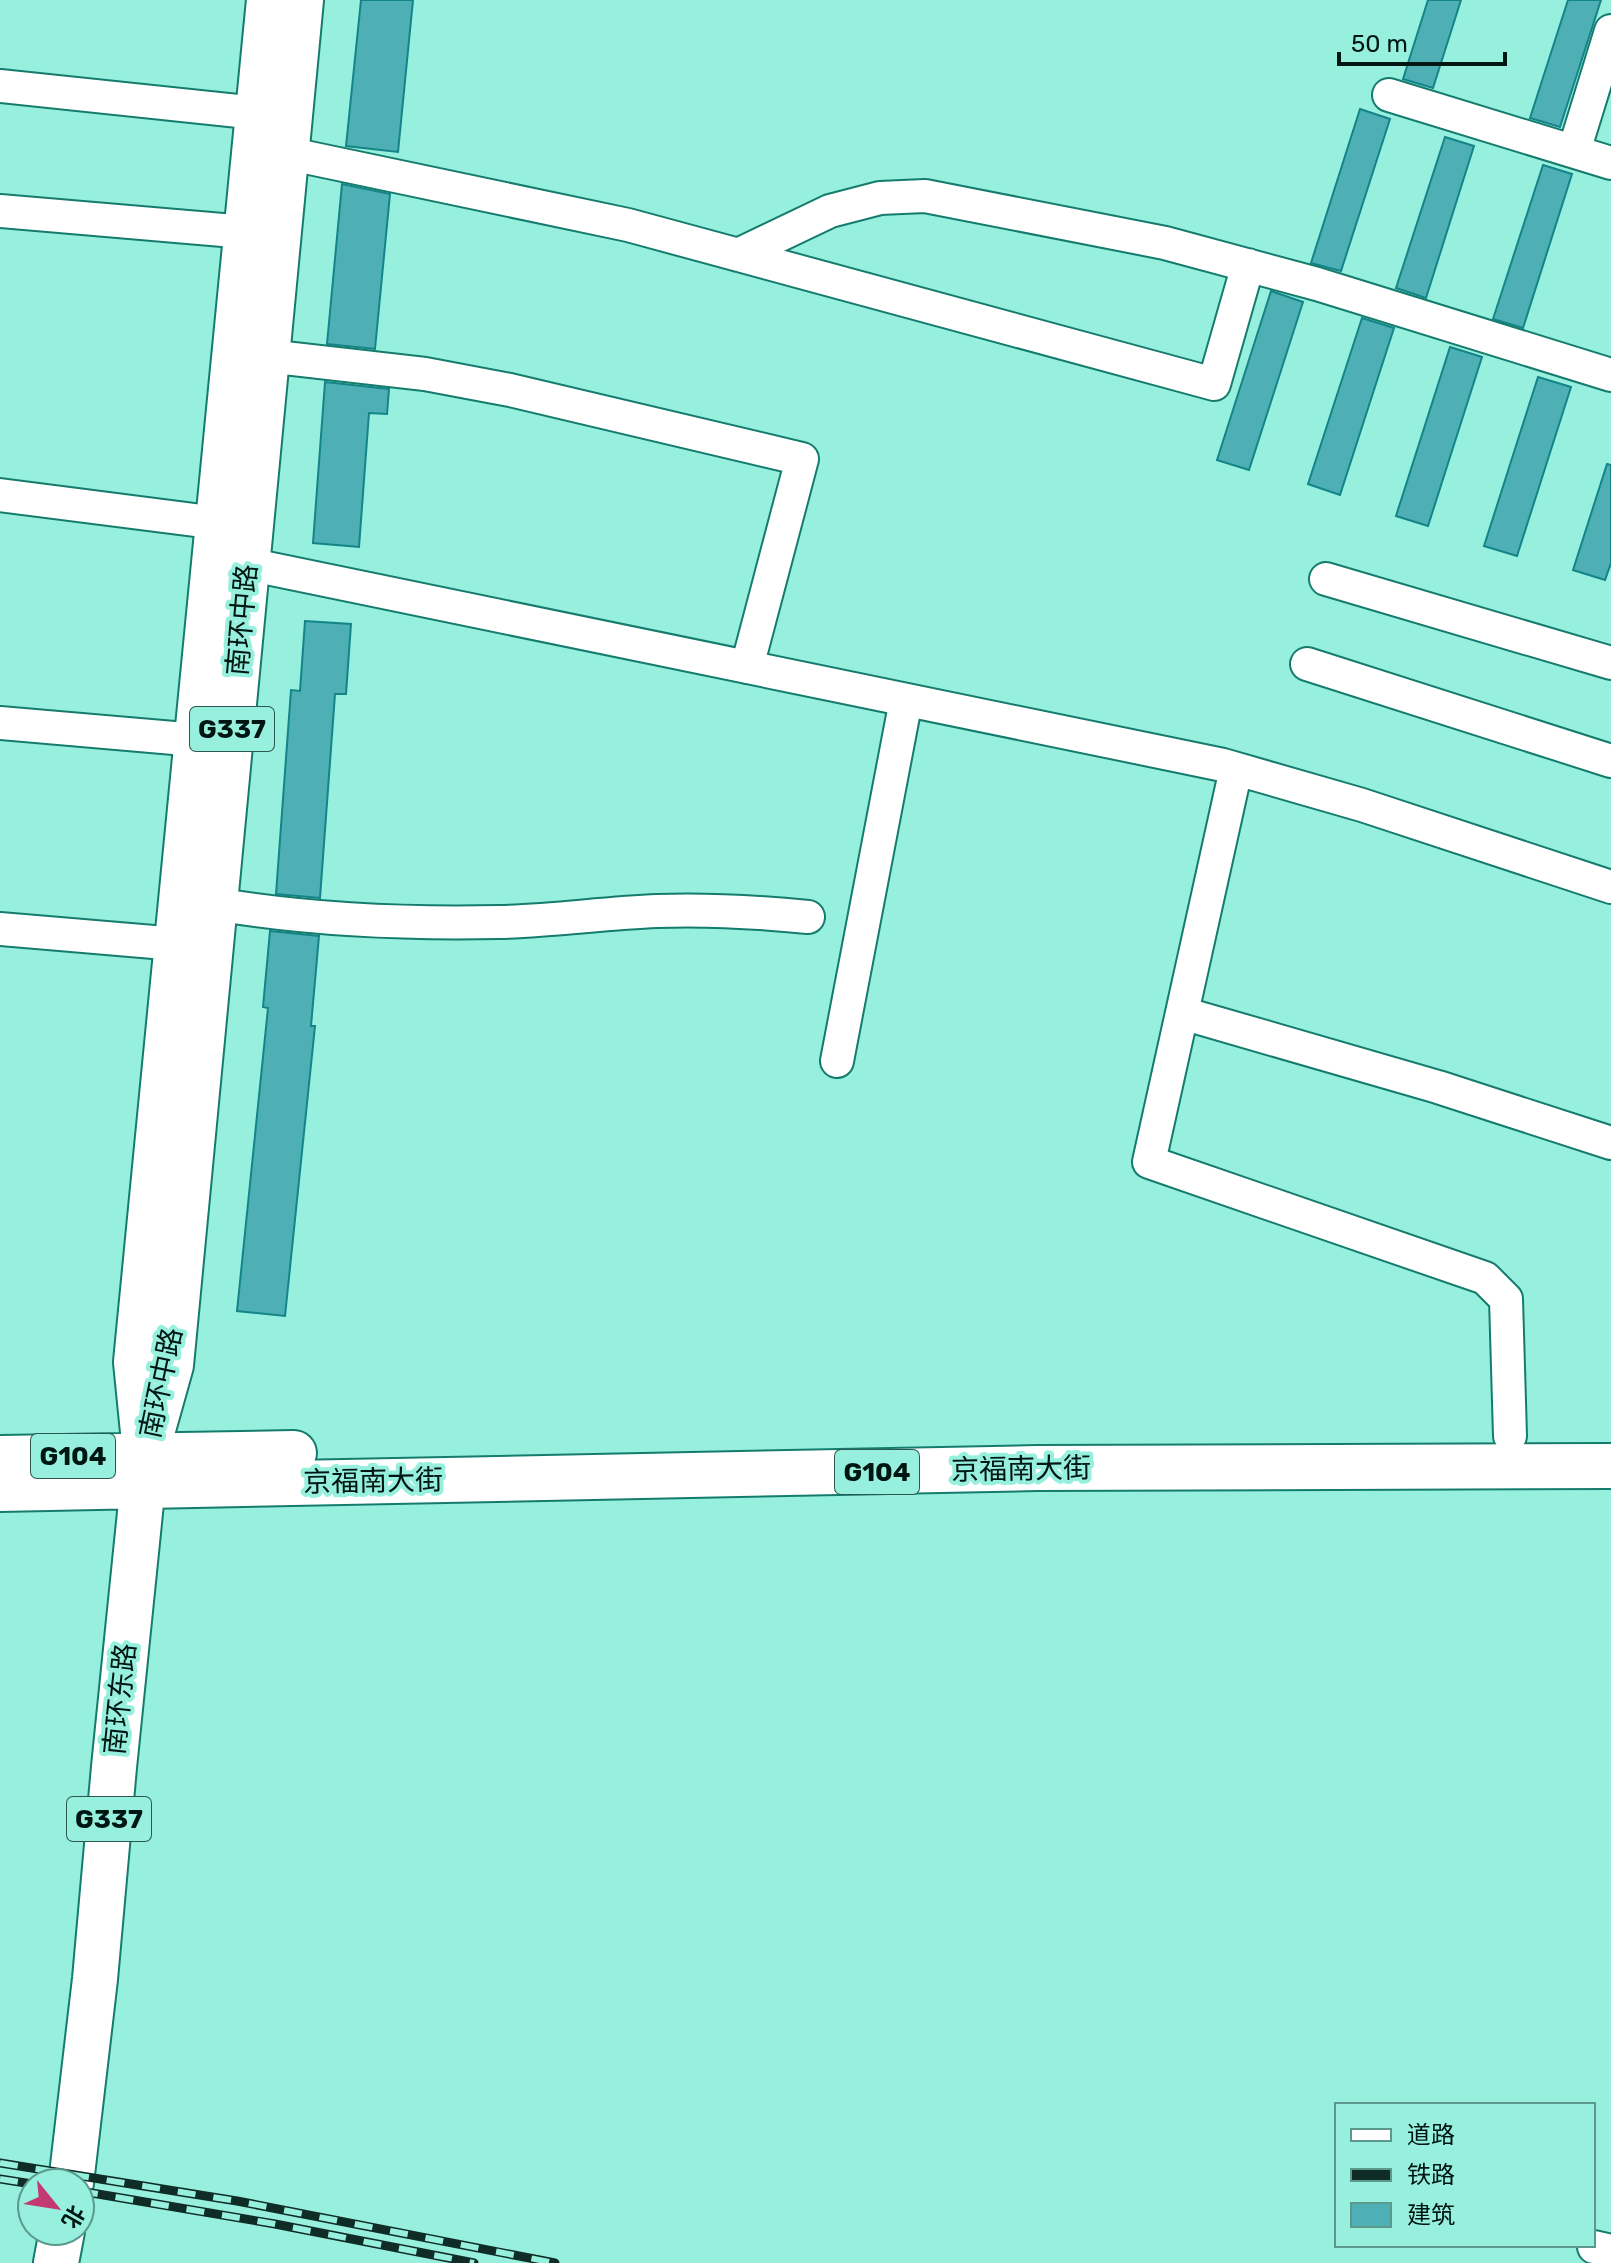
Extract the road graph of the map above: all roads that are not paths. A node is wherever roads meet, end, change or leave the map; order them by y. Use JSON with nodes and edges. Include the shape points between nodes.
{"nodes":[{"id":1,"x":269,"y":0,"type":"edge"},
{"id":2,"x":301,"y":0,"type":"edge"},
{"id":3,"x":1611,"y":31,"type":"edge"},
{"id":4,"x":0,"y":86,"type":"edge"},
{"id":5,"x":1389,"y":95,"type":"dead end"},
{"id":6,"x":258,"y":113,"type":"junction"},
{"id":7,"x":1574,"y":151,"type":"junction"},
{"id":8,"x":286,"y":153,"type":"junction"},
{"id":9,"x":1611,"y":163,"type":"edge"},
{"id":10,"x":0,"y":211,"type":"edge"},
{"id":11,"x":246,"y":232,"type":"junction"},
{"id":12,"x":738,"y":255,"type":"junction"},
{"id":13,"x":1248,"y":265,"type":"junction"},
{"id":14,"x":267,"y":356,"type":"junction"},
{"id":15,"x":1611,"y":375,"type":"edge"},
{"id":16,"x":0,"y":495,"type":"edge"},
{"id":17,"x":218,"y":523,"type":"junction"},
{"id":18,"x":247,"y":564,"type":"junction"},
{"id":19,"x":1326,"y":579,"type":"dead end"},
{"id":20,"x":1611,"y":663,"type":"edge"},
{"id":21,"x":1307,"y":664,"type":"dead end"},
{"id":22,"x":747,"y":667,"type":"junction"},
{"id":23,"x":906,"y":700,"type":"junction"},
{"id":24,"x":0,"y":723,"type":"edge"},
{"id":25,"x":197,"y":740,"type":"junction"},
{"id":26,"x":1611,"y":761,"type":"edge"},
{"id":27,"x":1236,"y":769,"type":"junction"},
{"id":28,"x":1611,"y":887,"type":"edge"},
{"id":29,"x":215,"y":904,"type":"junction"},
{"id":30,"x":808,"y":917,"type":"dead end"},
{"id":31,"x":0,"y":929,"type":"edge"},
{"id":32,"x":177,"y":944,"type":"junction"},
{"id":33,"x":1182,"y":1013,"type":"junction"},
{"id":34,"x":837,"y":1061,"type":"dead end"},
{"id":35,"x":1611,"y":1143,"type":"edge"},
{"id":36,"x":1510,"y":1436,"type":"junction"},
{"id":37,"x":1611,"y":1436,"type":"edge"},
{"id":38,"x":0,"y":1458,"type":"edge"},
{"id":39,"x":1611,"y":1466,"type":"edge"},
{"id":40,"x":144,"y":1470,"type":"junction"},
{"id":41,"x":0,"y":1489,"type":"edge"},
{"id":42,"x":73,"y":2167,"type":"edge"}],
"edges":[{"from":1,"to":6,"type":"highway","name":"南环中路","number":"G337"},
{"from":2,"to":8,"type":"highway","name":"南环中路","number":"G337"},
{"from":3,"to":7,"type":"street"},
{"from":4,"to":6,"type":"street"},
{"from":5,"to":7,"type":"street"},
{"from":6,"to":11,"type":"highway","name":"南环中路","number":"G337"},
{"from":7,"to":9,"type":"street"},
{"from":8,"to":12,"type":"street","via":[[628,225]]},
{"from":8,"to":14,"type":"highway","name":"南环中路","number":"G337"},
{"from":10,"to":11,"type":"street"},
{"from":11,"to":17,"type":"highway","name":"南环中路","number":"G337"},
{"from":12,"to":13,"type":"street","via":[[830,211],[880,198],[925,196],[1165,243]]},
{"from":12,"to":13,"type":"street","via":[[1214,384]]},
{"from":13,"to":15,"type":"street"},
{"from":14,"to":18,"type":"highway","name":"南环中路","number":"G337"},
{"from":14,"to":22,"type":"street","via":[[425,374],[510,390],[802,459]]},
{"from":16,"to":17,"type":"street"},
{"from":17,"to":25,"type":"highway","name":"南环中路","number":"G337"},
{"from":18,"to":22,"type":"street"},
{"from":18,"to":29,"type":"highway","name":"南环中路","number":"G337"},
{"from":19,"to":20,"type":"street"},
{"from":21,"to":26,"type":"street"},
{"from":22,"to":23,"type":"street"},
{"from":23,"to":27,"type":"street"},
{"from":23,"to":34,"type":"street"},
{"from":24,"to":25,"type":"street"},
{"from":25,"to":32,"type":"highway","name":"南环中路","number":"G337"},
{"from":27,"to":28,"type":"street"},
{"from":27,"to":33,"type":"street"},
{"from":29,"to":30,"type":"street","via":[[340,920],[501,922],[727,910]]},
{"from":29,"to":40,"type":"highway","name":"南环中路","number":"G337","via":[[171,1365]]},
{"from":31,"to":32,"type":"street"},
{"from":32,"to":40,"type":"highway","name":"南环中路","number":"G337","via":[[136,1362]]},
{"from":33,"to":35,"type":"street"},
{"from":33,"to":36,"type":"street","via":[[1149,1162],[1485,1278],[1506,1299]]},
{"from":36,"to":37,"type":"highway","name":"京福南大街","number":"G104"},
{"from":36,"to":40,"type":"highway","name":"京福南大街","number":"G104","via":[[1037,1438]]},
{"from":38,"to":40,"type":"highway","number":"G104"},
{"from":39,"to":40,"type":"highway","name":"京福南大街","number":"G104"},
{"from":40,"to":41,"type":"highway","number":"G104"},
{"from":40,"to":42,"type":"highway","name":"南环东路","number":"G337"}]}
